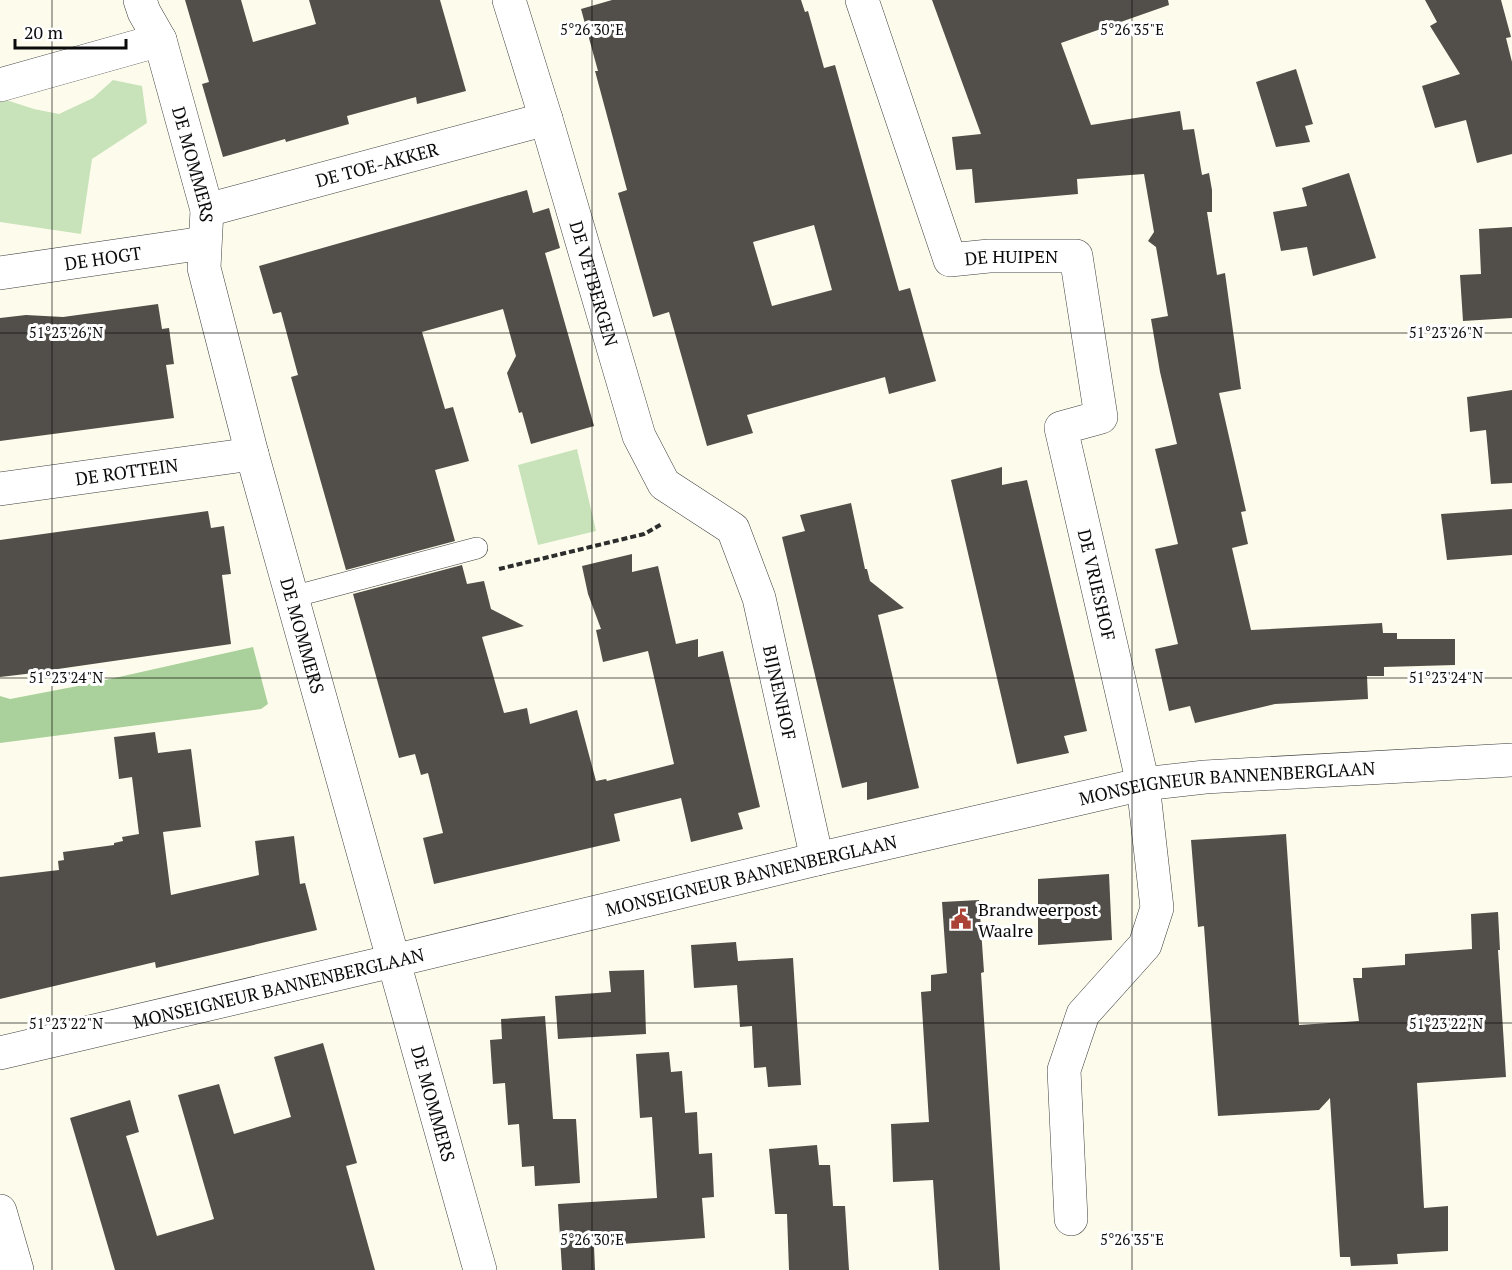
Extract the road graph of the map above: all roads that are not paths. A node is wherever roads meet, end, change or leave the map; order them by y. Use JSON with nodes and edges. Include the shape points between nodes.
{"nodes":[{"id":1,"x":140,"y":0,"type":"edge"},
{"id":2,"x":509,"y":0,"type":"edge"},
{"id":3,"x":862,"y":0,"type":"edge"},
{"id":4,"x":160,"y":40,"type":"junction"},
{"id":5,"x":0,"y":85,"type":"edge"},
{"id":6,"x":546,"y":119,"type":"junction"},
{"id":7,"x":207,"y":210,"type":"junction"},
{"id":8,"x":204,"y":243,"type":"junction"},
{"id":9,"x":0,"y":273,"type":"edge"},
{"id":10,"x":1101,"y":417,"type":"joint"},
{"id":11,"x":252,"y":454,"type":"junction"},
{"id":12,"x":0,"y":489,"type":"edge"},
{"id":13,"x":733,"y":529,"type":"joint"},
{"id":14,"x":477,"y":548,"type":"road end"},
{"id":15,"x":292,"y":597,"type":"junction"},
{"id":16,"x":1512,"y":760,"type":"edge"},
{"id":17,"x":1143,"y":784,"type":"junction"},
{"id":18,"x":817,"y":859,"type":"junction"},
{"id":19,"x":393,"y":962,"type":"junction"},
{"id":20,"x":0,"y":1053,"type":"edge"},
{"id":21,"x":0,"y":1211,"type":"edge"},
{"id":22,"x":1071,"y":1219,"type":"dead end"},
{"id":23,"x":17,"y":1270,"type":"edge"},
{"id":24,"x":480,"y":1270,"type":"edge"}],
"edges":[{"from":1,"to":4,"type":"street","name":"DE MOMMERS"},
{"from":2,"to":6,"type":"street","name":"DE VETBERGEN"},
{"from":3,"to":10,"type":"street","name":"DE HUIPEN","via":[[950,260],[1076,256]]},
{"from":4,"to":5,"type":"street"},
{"from":4,"to":7,"type":"street","name":"DE MOMMERS"},
{"from":6,"to":7,"type":"street","name":"DE TOE-AKKER"},
{"from":6,"to":13,"type":"street","name":"DE VETBERGEN","via":[[639,436],[664,484]]},
{"from":7,"to":8,"type":"street","name":"DE MOMMERS"},
{"from":8,"to":9,"type":"street","name":"DE HOGT"},
{"from":8,"to":11,"type":"street","name":"DE MOMMERS","via":[[204,268]]},
{"from":10,"to":17,"type":"street","name":"DE VRIESHOF","via":[[1061,428]]},
{"from":11,"to":12,"type":"street","name":"DE ROTTEIN"},
{"from":11,"to":15,"type":"street","name":"DE MOMMERS"},
{"from":13,"to":18,"type":"street","name":"BIJNENHOF","via":[[759,598]]},
{"from":14,"to":15,"type":"lane"},
{"from":15,"to":19,"type":"street","name":"DE MOMMERS"},
{"from":16,"to":17,"type":"street","name":"MONSEIGNEUR BANNENBERGLAAN"},
{"from":17,"to":18,"type":"street","name":"MONSEIGNEUR BANNENBERGLAAN"},
{"from":17,"to":22,"type":"street","via":[[1157,908],[1145,945],[1083,1014],[1064,1070]]},
{"from":18,"to":19,"type":"street","name":"MONSEIGNEUR BANNENBERGLAAN"},
{"from":19,"to":20,"type":"street","name":"MONSEIGNEUR BANNENBERGLAAN"},
{"from":19,"to":24,"type":"street","name":"DE MOMMERS"},
{"from":21,"to":23,"type":"street"}]}
